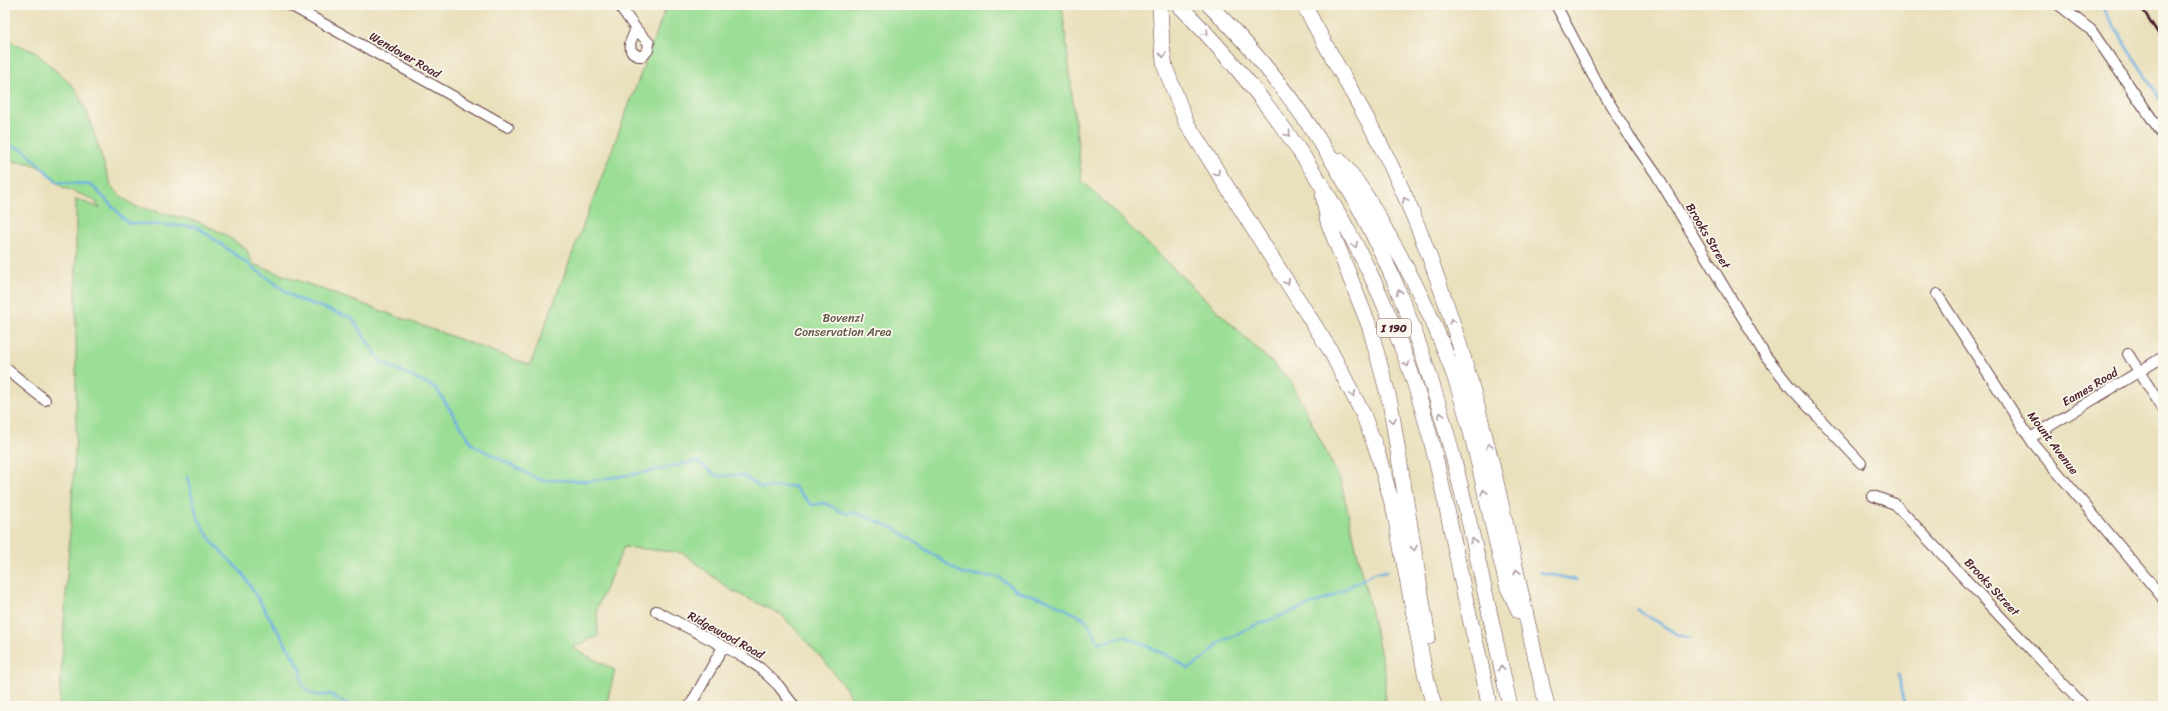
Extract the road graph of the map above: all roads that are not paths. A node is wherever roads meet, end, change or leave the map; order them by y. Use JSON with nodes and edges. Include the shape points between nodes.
{"nodes":[{"id":1,"x":290,"y":5,"type":"edge"},
{"id":2,"x":619,"y":5,"type":"edge"},
{"id":3,"x":1179,"y":5,"type":"edge"},
{"id":4,"x":1208,"y":5,"type":"edge"},
{"id":5,"x":1304,"y":5,"type":"edge"},
{"id":6,"x":1556,"y":5,"type":"edge"},
{"id":7,"x":2059,"y":5,"type":"edge"},
{"id":8,"x":1159,"y":11,"type":"edge"},
{"id":9,"x":636,"y":29,"type":"dead end"},
{"id":10,"x":508,"y":127,"type":"dead end"},
{"id":11,"x":1315,"y":135,"type":"junction"},
{"id":12,"x":2163,"y":135,"type":"edge"},
{"id":13,"x":1321,"y":182,"type":"junction"},
{"id":14,"x":1937,"y":294,"type":"dead end"},
{"id":15,"x":2128,"y":354,"type":"dead end"},
{"id":16,"x":2163,"y":357,"type":"edge"},
{"id":17,"x":5,"y":368,"type":"edge"},
{"id":18,"x":2140,"y":372,"type":"junction"},
{"id":19,"x":45,"y":400,"type":"dead end"},
{"id":20,"x":2163,"y":409,"type":"edge"},
{"id":21,"x":2030,"y":438,"type":"junction"},
{"id":22,"x":1861,"y":463,"type":"dead end"},
{"id":23,"x":1873,"y":496,"type":"dead end"},
{"id":24,"x":2163,"y":598,"type":"edge"},
{"id":25,"x":656,"y":611,"type":"dead end"},
{"id":26,"x":1530,"y":636,"type":"junction"},
{"id":27,"x":723,"y":647,"type":"junction"},
{"id":28,"x":690,"y":706,"type":"edge"},
{"id":29,"x":794,"y":706,"type":"edge"},
{"id":30,"x":1434,"y":706,"type":"edge"},
{"id":31,"x":1489,"y":706,"type":"edge"},
{"id":32,"x":1510,"y":706,"type":"edge"},
{"id":33,"x":1547,"y":706,"type":"edge"},
{"id":34,"x":2084,"y":706,"type":"edge"}],
"edges":[{"from":1,"to":10,"type":"street","name":"Wendover Road"},
{"from":2,"to":9,"type":"street"},
{"from":3,"to":13,"type":"highway","number":"I 190","one_way":true,"via":[[1249,81]]},
{"from":4,"to":11,"type":"highway","number":"I 190","via":[[1274,79]]},
{"from":26,"to":5,"type":"highway","one_way":true,"via":[[1494,467],[1464,357],[1442,290],[1377,137]]},
{"from":6,"to":22,"type":"street","name":"Brooks Street","via":[[1593,76],[1656,174],[1754,338],[1784,380]]},
{"from":7,"to":12,"type":"street","via":[[2091,30]]},
{"from":8,"to":30,"type":"highway","one_way":true,"via":[[1165,67],[1186,122],[1330,350],[1363,414],[1394,510],[1425,673]]},
{"from":26,"to":11,"type":"highway","one_way":true,"via":[[1508,588],[1470,432],[1455,378],[1436,328],[1406,266],[1351,172]]},
{"from":32,"to":11,"type":"highway","number":"I 190","one_way":true,"via":[[1460,483],[1418,342],[1376,241],[1341,176]]},
{"from":13,"to":30,"type":"highway","one_way":true,"via":[[1328,222],[1370,328],[1390,402],[1422,595],[1435,690]]},
{"from":13,"to":31,"type":"highway","number":"I 190","one_way":true,"via":[[1371,277],[1403,348],[1426,424]]},
{"from":14,"to":21,"type":"street","name":"Mount Avenue"},
{"from":15,"to":18,"type":"street"},
{"from":16,"to":18,"type":"street","name":"Eames Road"},
{"from":17,"to":19,"type":"street"},
{"from":18,"to":20,"type":"street"},
{"from":18,"to":21,"type":"street","name":"Eames Road"},
{"from":21,"to":24,"type":"street","name":"Mount Avenue"},
{"from":23,"to":34,"type":"street","name":"Brooks Street","via":[[1895,504]]},
{"from":25,"to":27,"type":"street","name":"Ridgewood Road"},
{"from":26,"to":33,"type":"highway"},
{"from":27,"to":28,"type":"street"},
{"from":27,"to":29,"type":"street","name":"Ridgewood Road","via":[[760,668],[778,685]]}]}
